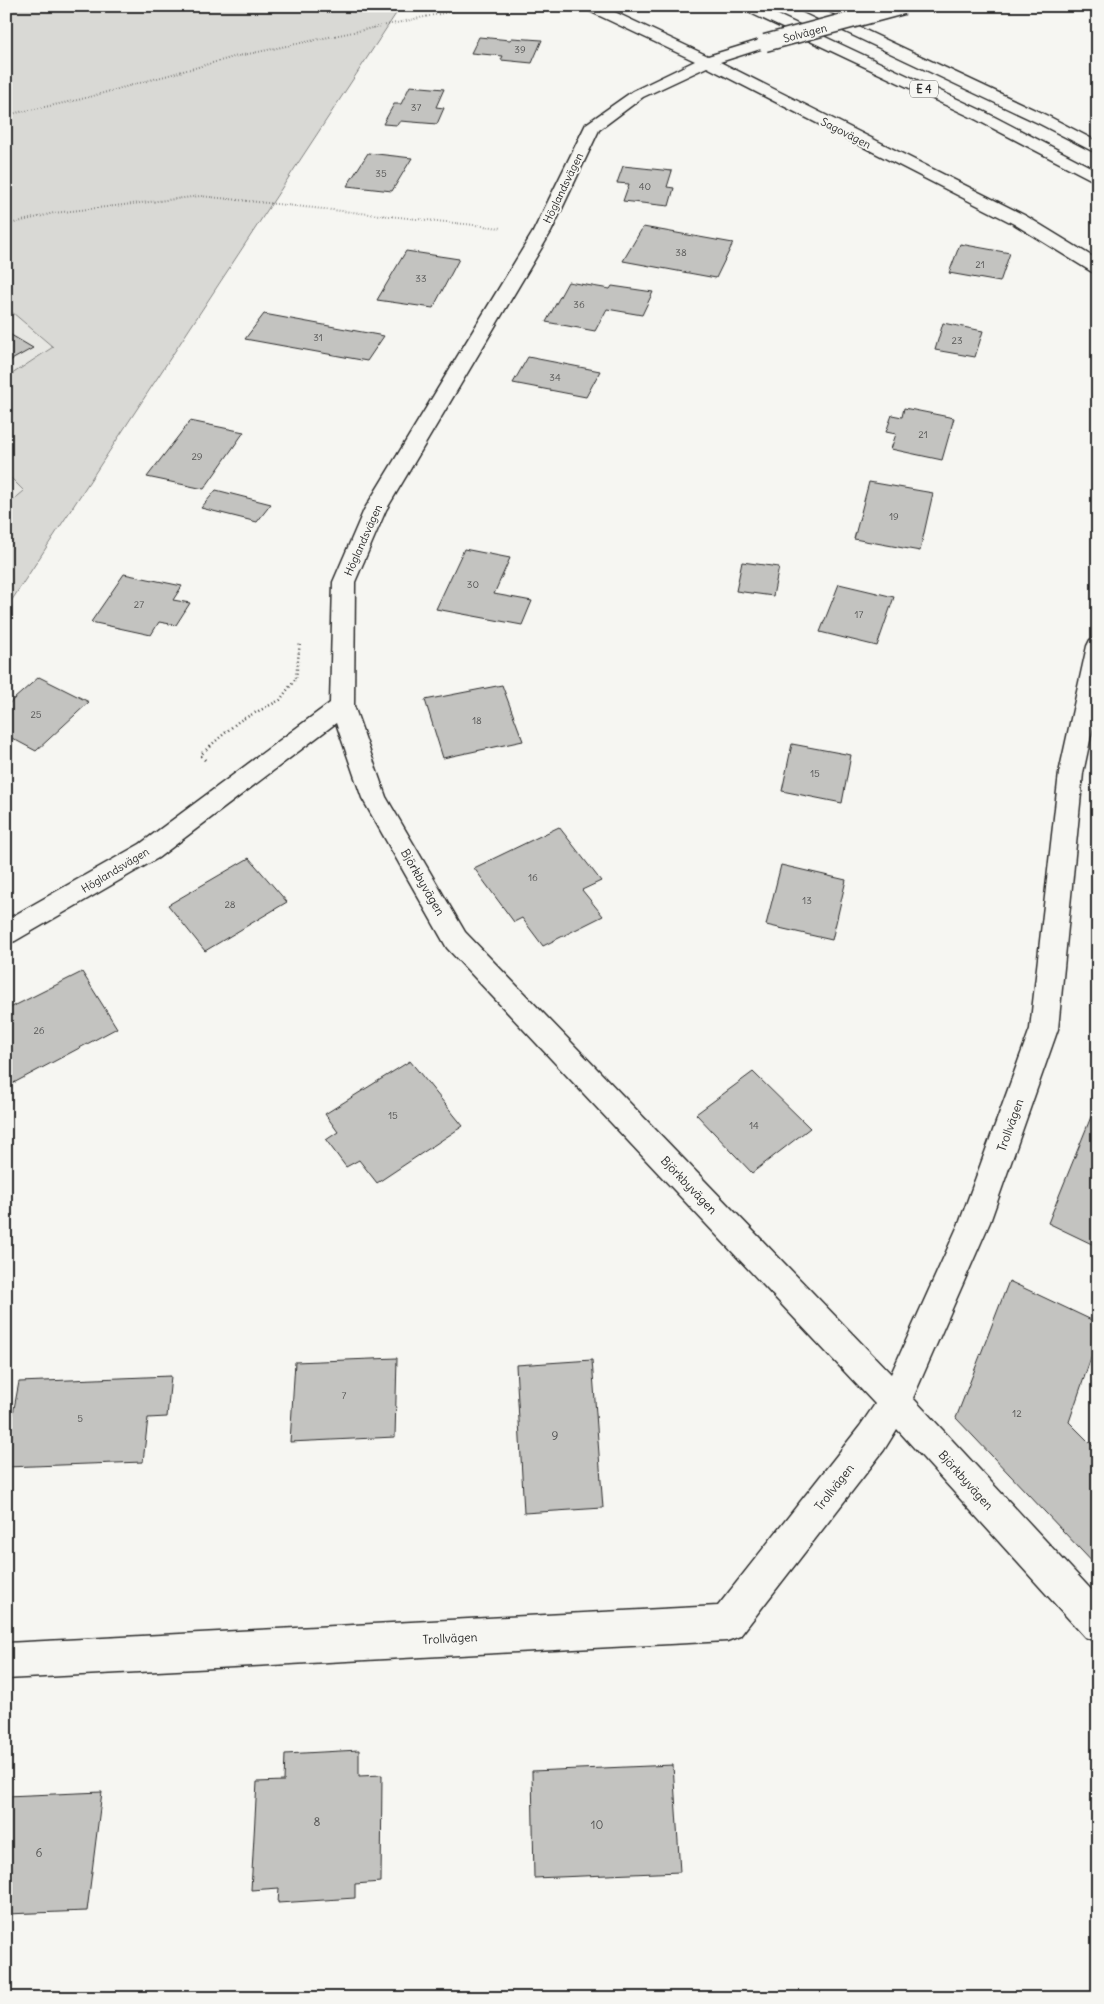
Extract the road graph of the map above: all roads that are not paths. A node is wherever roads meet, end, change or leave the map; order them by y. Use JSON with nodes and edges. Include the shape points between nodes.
{"nodes":[{"id":1,"x":590,"y":6,"type":"edge"},
{"id":2,"x":747,"y":6,"type":"edge"},
{"id":3,"x":802,"y":6,"type":"edge"},
{"id":4,"x":903,"y":6,"type":"edge"},
{"id":5,"x":708,"y":61,"type":"junction"},
{"id":6,"x":1098,"y":149,"type":"edge"},
{"id":7,"x":1098,"y":178,"type":"edge"},
{"id":8,"x":1098,"y":268,"type":"edge"},
{"id":9,"x":1098,"y":646,"type":"edge"},
{"id":10,"x":342,"y":706,"type":"junction"},
{"id":11,"x":6,"y":933,"type":"edge"},
{"id":12,"x":895,"y":1402,"type":"junction"},
{"id":13,"x":1098,"y":1624,"type":"edge"},
{"id":14,"x":6,"y":1662,"type":"edge"}],
"edges":[{"from":1,"to":5,"type":"main road","name":"Sagovägen"},
{"from":2,"to":7,"type":"main road","number":"E 4","via":[[979,115]]},
{"from":3,"to":6,"type":"main road","number":"E 4","via":[[1044,120]]},
{"from":4,"to":5,"type":"main road","name":"Solvägen","bridge":true},
{"from":5,"to":8,"type":"main road","name":"Sagovägen","via":[[1020,220]]},
{"from":5,"to":10,"type":"main road","name":"Höglandsvägen","via":[[638,94],[592,127],[542,232],[375,510],[344,582]]},
{"from":9,"to":12,"type":"main road","name":"Trollvägen","via":[[1071,773],[1044,1029],[975,1222]]},
{"from":10,"to":11,"type":"main road","name":"Höglandsvägen","via":[[149,851]]},
{"from":10,"to":12,"type":"main road","name":"Björkbyvägen","via":[[374,798],[456,940]]},
{"from":12,"to":13,"type":"main road","name":"Björkbyvägen"},
{"from":12,"to":14,"type":"main road","name":"Trollvägen","via":[[872,1438],[727,1623]]}]}
